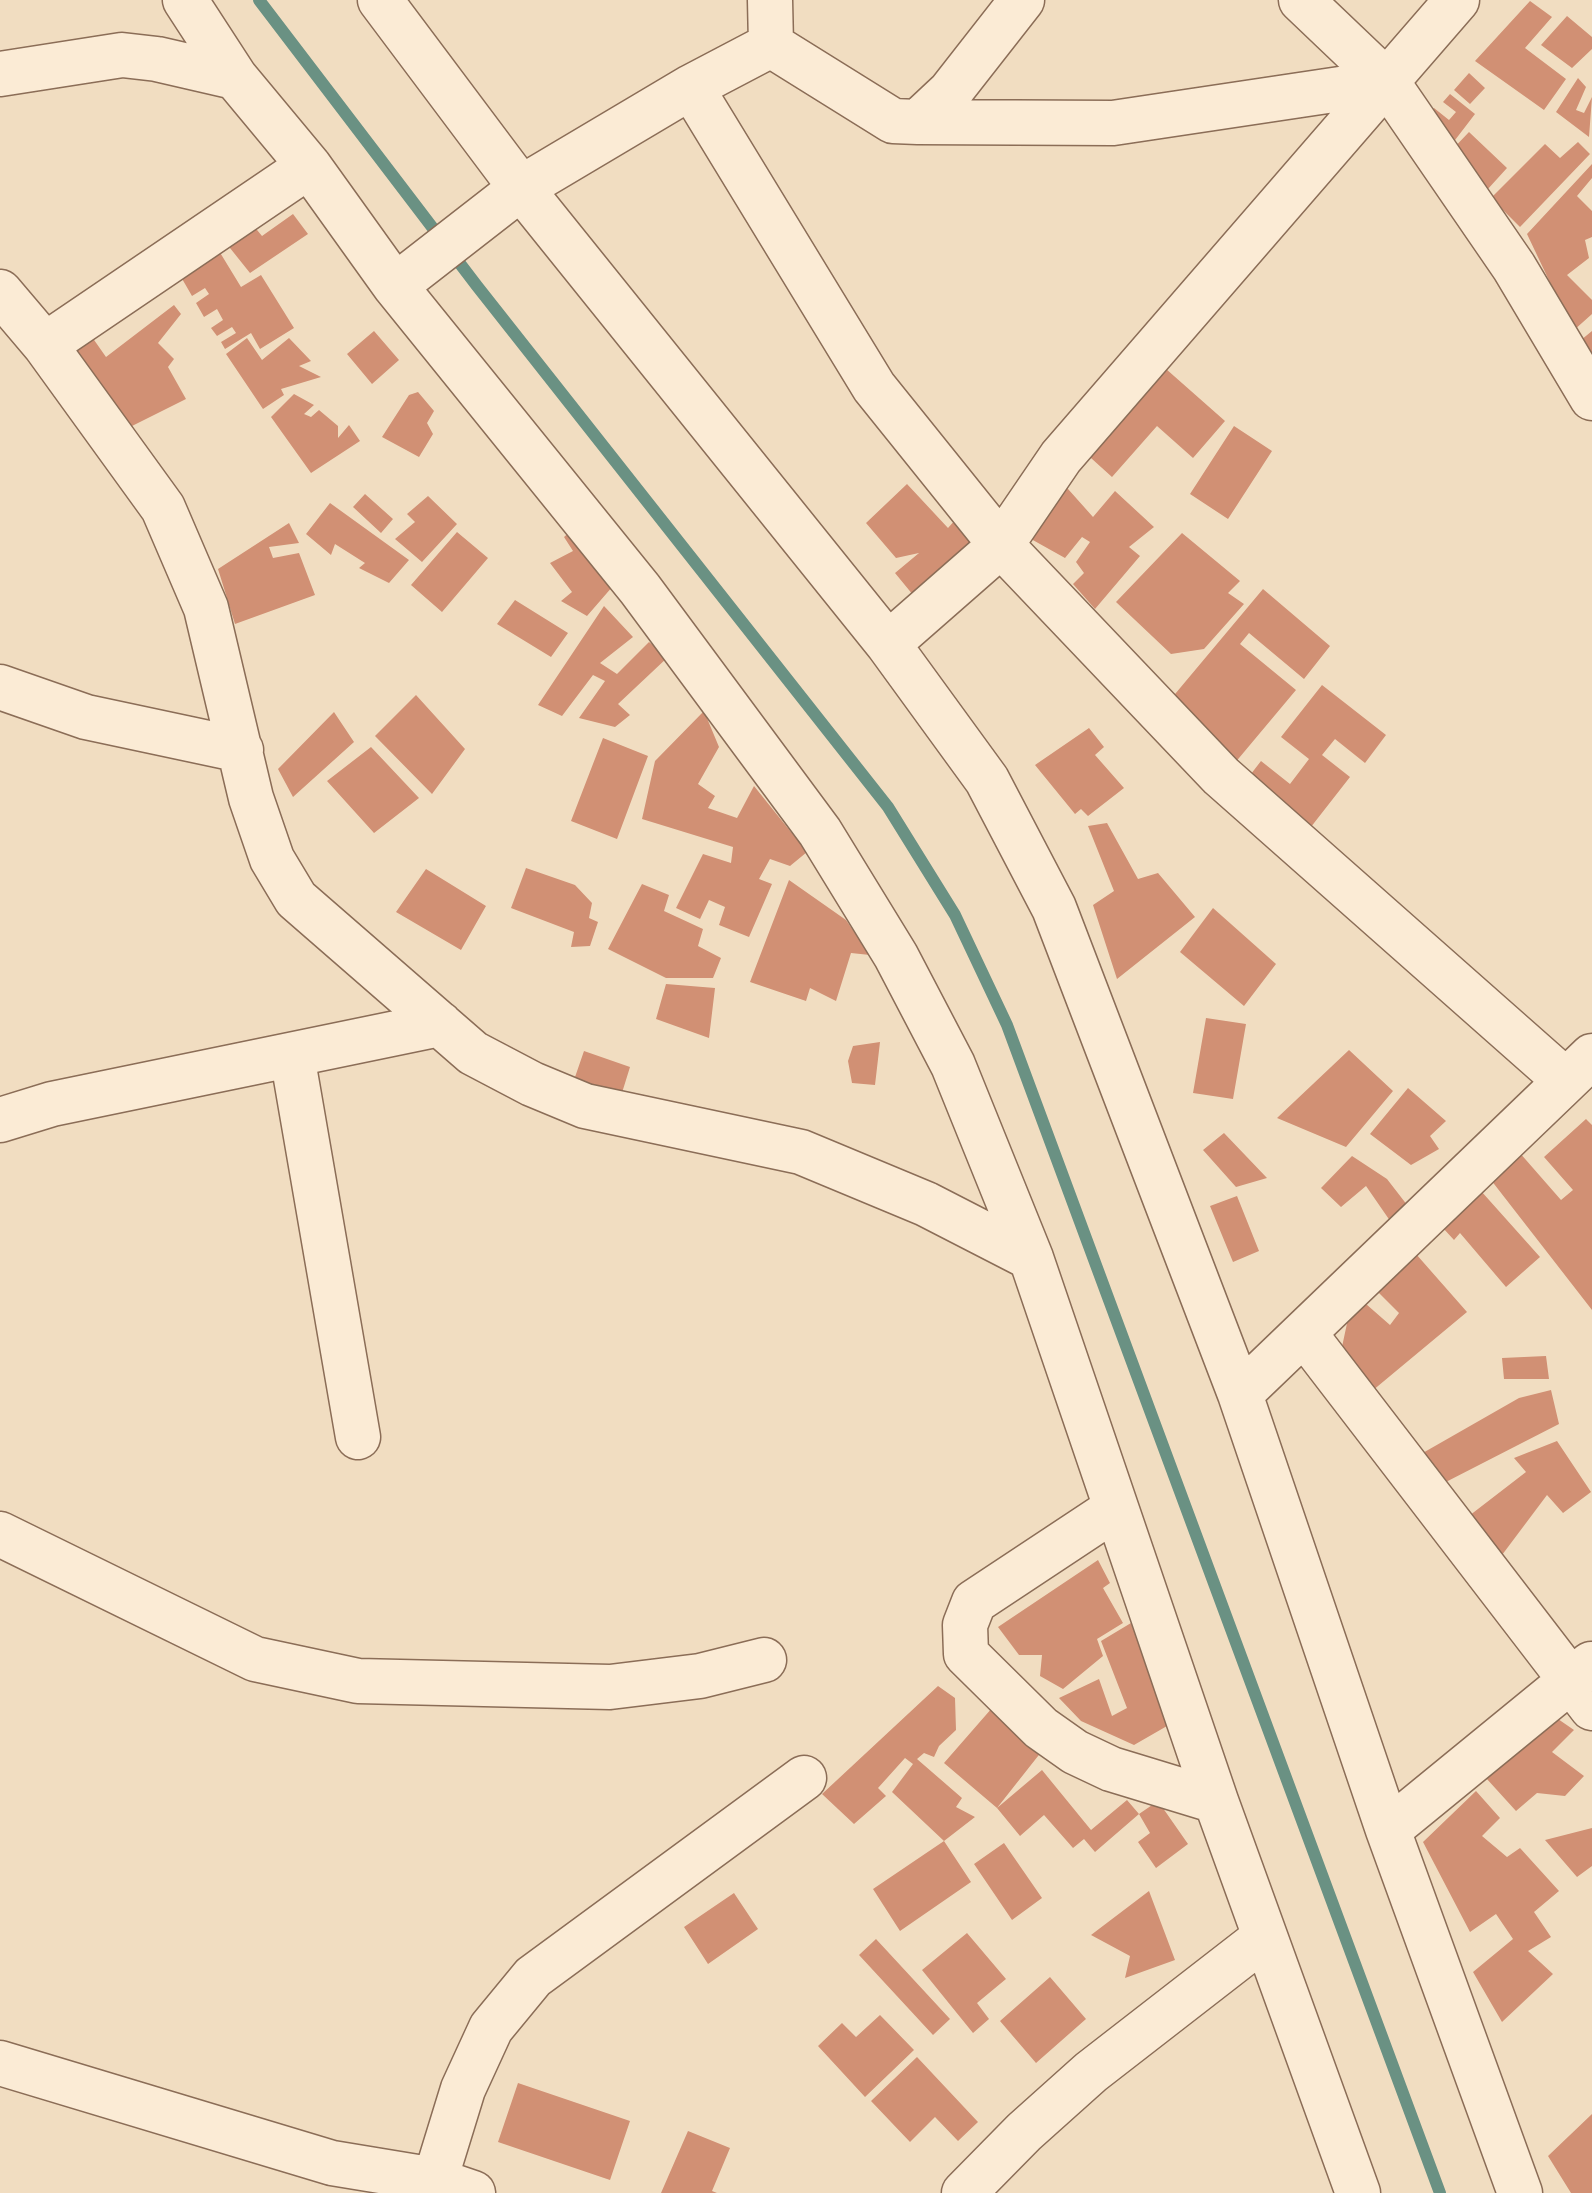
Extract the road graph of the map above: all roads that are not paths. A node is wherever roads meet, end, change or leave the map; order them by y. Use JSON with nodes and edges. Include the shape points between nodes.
{"nodes":[{"id":1,"x":185,"y":0,"type":"edge"},
{"id":2,"x":380,"y":0,"type":"edge"},
{"id":3,"x":770,"y":0,"type":"edge"},
{"id":4,"x":1022,"y":0,"type":"edge"},
{"id":5,"x":1301,"y":0,"type":"edge"},
{"id":6,"x":1457,"y":0,"type":"edge"},
{"id":7,"x":771,"y":45,"type":"junction"},
{"id":8,"x":0,"y":74,"type":"edge"},
{"id":9,"x":235,"y":77,"type":"junction"},
{"id":10,"x":1387,"y":82,"type":"junction"},
{"id":11,"x":691,"y":87,"type":"junction"},
{"id":12,"x":918,"y":122,"type":"junction"},
{"id":13,"x":309,"y":166,"type":"junction"},
{"id":14,"x":508,"y":198,"type":"junction"},
{"id":15,"x":395,"y":286,"type":"junction"},
{"id":16,"x":0,"y":292,"type":"edge"},
{"id":17,"x":45,"y":345,"type":"junction"},
{"id":18,"x":1592,"y":398,"type":"edge"},
{"id":19,"x":1001,"y":545,"type":"junction"},
{"id":20,"x":888,"y":644,"type":"junction"},
{"id":21,"x":0,"y":687,"type":"edge"},
{"id":22,"x":241,"y":750,"type":"junction"},
{"id":23,"x":440,"y":1024,"type":"junction"},
{"id":24,"x":292,"y":1055,"type":"junction"},
{"id":25,"x":1579,"y":1068,"type":"edge"},
{"id":26,"x":0,"y":1120,"type":"edge"},
{"id":27,"x":1031,"y":1258,"type":"junction"},
{"id":28,"x":1304,"y":1333,"type":"junction"},
{"id":29,"x":1240,"y":1394,"type":"junction"},
{"id":30,"x":358,"y":1437,"type":"dead end"},
{"id":31,"x":1116,"y":1508,"type":"junction"},
{"id":32,"x":0,"y":1534,"type":"edge"},
{"id":33,"x":764,"y":1660,"type":"dead end"},
{"id":34,"x":1584,"y":1684,"type":"edge"},
{"id":35,"x":804,"y":1778,"type":"dead end"},
{"id":36,"x":1216,"y":1801,"type":"junction"},
{"id":37,"x":1388,"y":1830,"type":"junction"},
{"id":38,"x":1265,"y":1937,"type":"junction"},
{"id":39,"x":0,"y":2063,"type":"edge"},
{"id":40,"x":454,"y":2187,"type":"edge"},
{"id":41,"x":964,"y":2193,"type":"edge"},
{"id":42,"x":1358,"y":2193,"type":"edge"},
{"id":43,"x":1520,"y":2193,"type":"edge"}],
"edges":[{"from":1,"to":9,"type":"street"},
{"from":2,"to":14,"type":"street"},
{"from":3,"to":7,"type":"street"},
{"from":4,"to":12,"type":"street","via":[[950,92]]},
{"from":5,"to":10,"type":"street"},
{"from":6,"to":10,"type":"street"},
{"from":7,"to":11,"type":"street"},
{"from":7,"to":12,"type":"street","via":[[893,121]]},
{"from":8,"to":9,"type":"street","via":[[122,55]]},
{"from":9,"to":13,"type":"street"},
{"from":10,"to":12,"type":"street","via":[[1113,123]]},
{"from":10,"to":18,"type":"street","via":[[1514,267]]},
{"from":10,"to":19,"type":"street","via":[[1061,457]]},
{"from":11,"to":14,"type":"street"},
{"from":11,"to":19,"type":"street","via":[[874,387]]},
{"from":13,"to":15,"type":"street"},
{"from":13,"to":17,"type":"street"},
{"from":14,"to":15,"type":"street"},
{"from":14,"to":20,"type":"street"},
{"from":15,"to":27,"type":"street","via":[[640,589],[820,832],[896,956],[953,1065]]},
{"from":16,"to":17,"type":"street"},
{"from":17,"to":22,"type":"street","via":[[163,508],[206,608]]},
{"from":19,"to":20,"type":"street"},
{"from":19,"to":25,"type":"street","via":[[1221,776]]},
{"from":20,"to":29,"type":"street","via":[[987,780],[1054,908]]},
{"from":21,"to":22,"type":"street","via":[[86,717]]},
{"from":22,"to":23,"type":"street","via":[[272,859],[296,899]]},
{"from":23,"to":24,"type":"street"},
{"from":23,"to":27,"type":"street","via":[[473,1053],[572,1100],[801,1152],[926,1204]]},
{"from":24,"to":26,"type":"street","via":[[52,1104]]},
{"from":24,"to":30,"type":"street"},
{"from":25,"to":28,"type":"street"},
{"from":27,"to":31,"type":"street"},
{"from":28,"to":29,"type":"street"},
{"from":28,"to":34,"type":"street"},
{"from":29,"to":37,"type":"street"},
{"from":31,"to":36,"type":"street"},
{"from":31,"to":36,"type":"street","via":[[974,1602],[965,1625],[966,1654],[1041,1728],[1075,1752],[1111,1769]]},
{"from":32,"to":33,"type":"street","via":[[255,1659],[358,1681],[610,1687],[700,1676]]},
{"from":34,"to":37,"type":"street"},
{"from":35,"to":40,"type":"street","via":[[533,1977],[491,2028],[463,2089]]},
{"from":36,"to":38,"type":"street"},
{"from":37,"to":43,"type":"street"},
{"from":38,"to":41,"type":"street","via":[[1091,2072]]},
{"from":38,"to":42,"type":"street"},
{"from":39,"to":40,"type":"street","via":[[332,2163]]}]}
